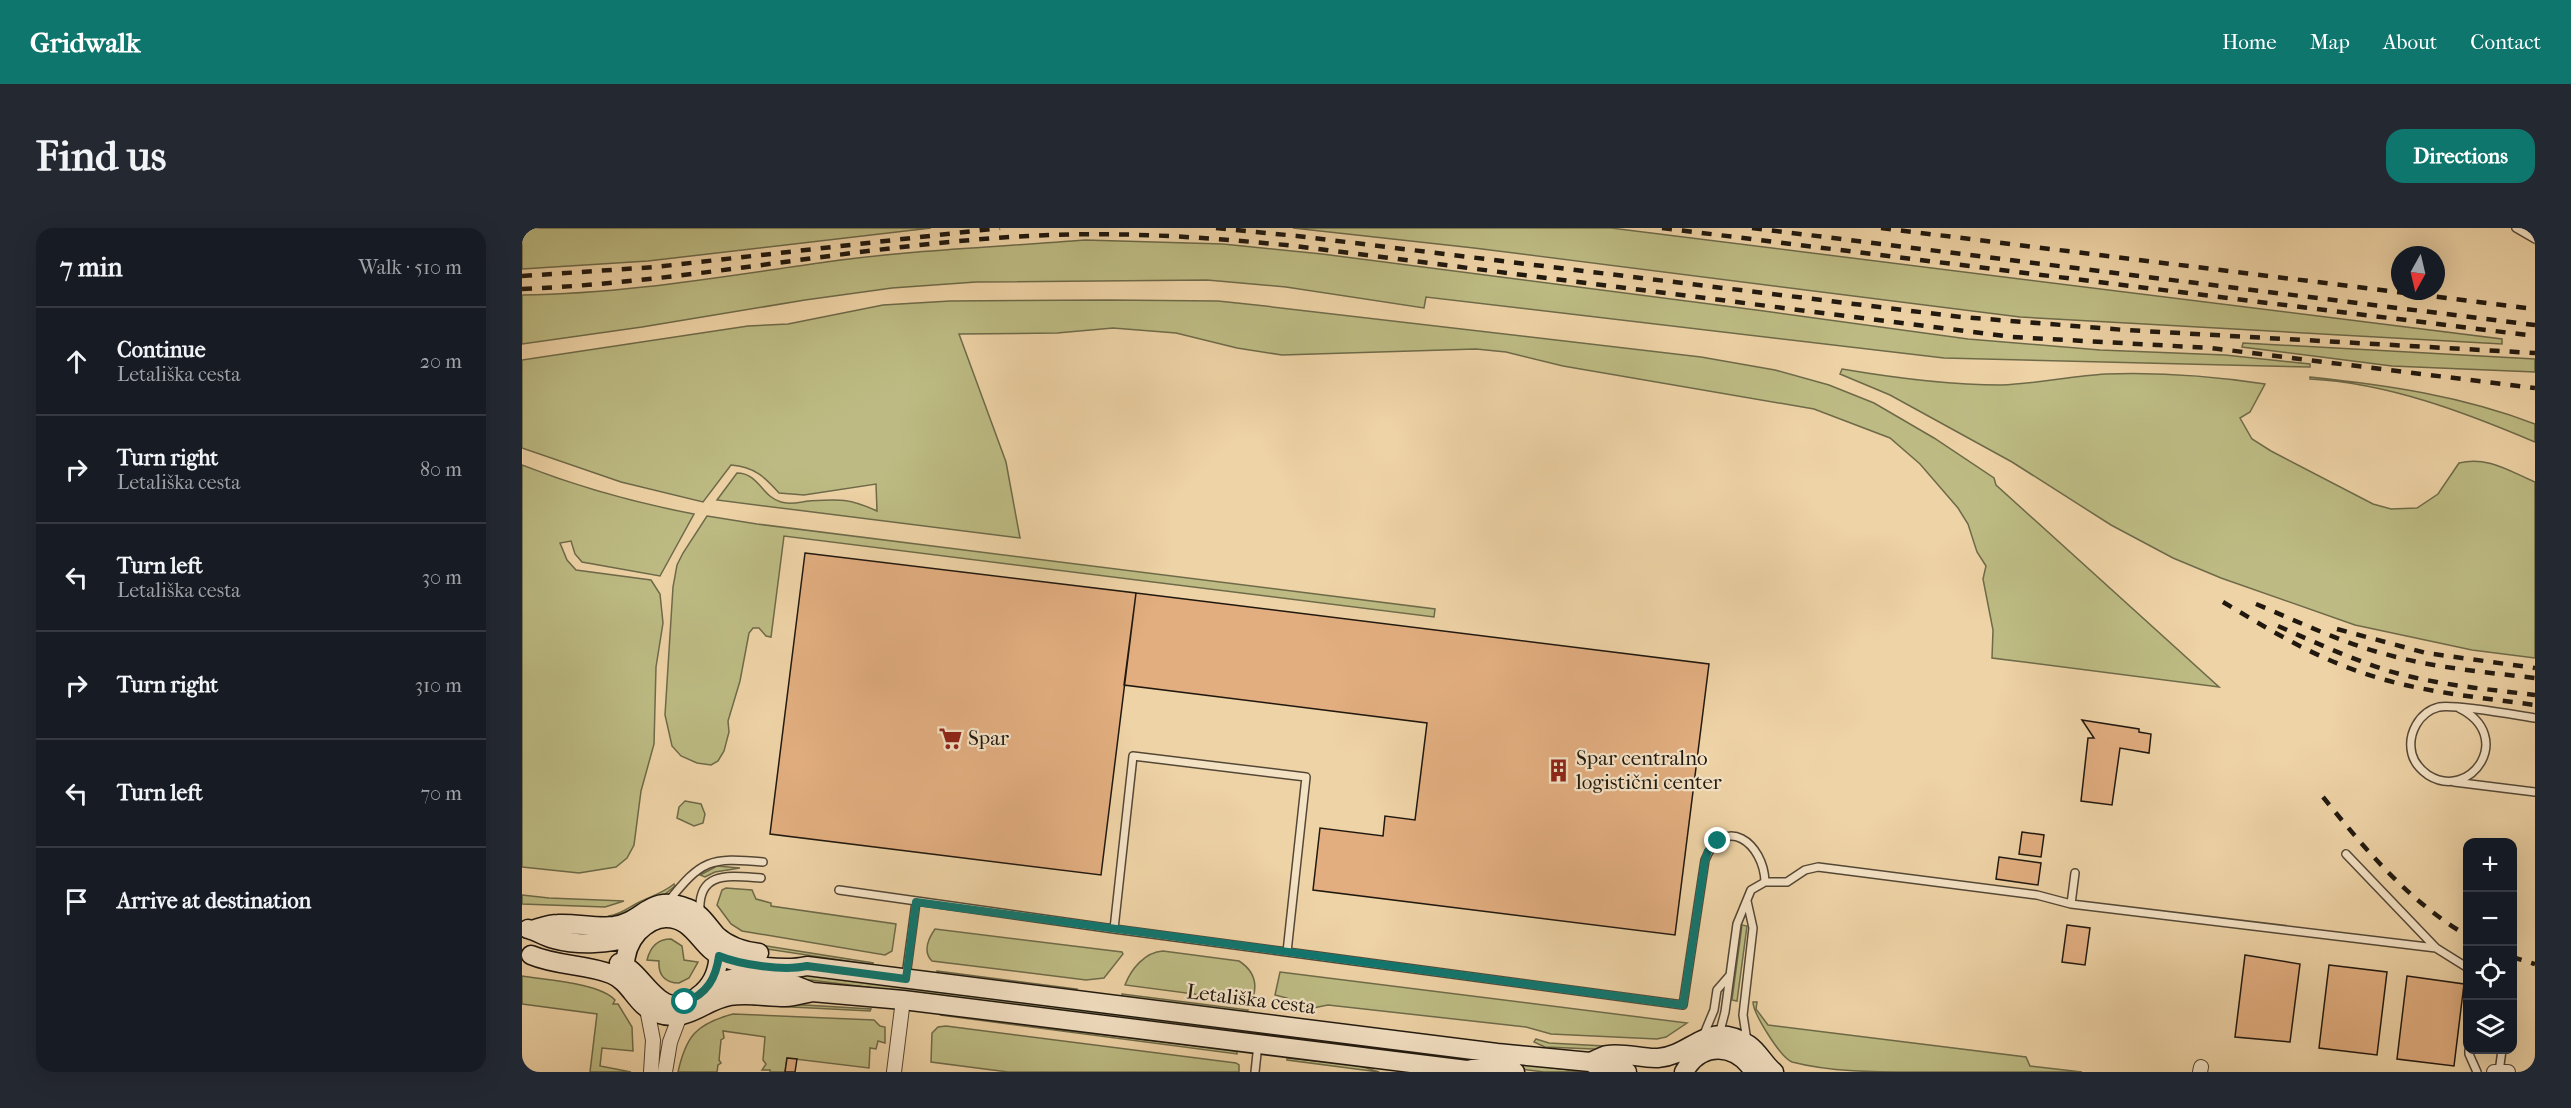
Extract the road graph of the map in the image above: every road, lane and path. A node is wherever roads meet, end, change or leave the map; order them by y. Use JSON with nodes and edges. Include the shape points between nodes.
{"nodes":[{"id":1,"x":2516,"y":228,"type":"edge"},
{"id":2,"x":2535,"y":238,"type":"edge"},
{"id":3,"x":2458,"y":708,"type":"junction"},
{"id":4,"x":2535,"y":718,"type":"edge"},
{"id":5,"x":2448,"y":781,"type":"junction"},
{"id":6,"x":2535,"y":792,"type":"edge"},
{"id":7,"x":2346,"y":854,"type":"dead end"},
{"id":8,"x":762,"y":862,"type":"dead end"},
{"id":9,"x":2075,"y":873,"type":"dead end"},
{"id":10,"x":761,"y":878,"type":"dead end"},
{"id":11,"x":1765,"y":882,"type":"junction"},
{"id":12,"x":839,"y":890,"type":"dead end"},
{"id":13,"x":1747,"y":901,"type":"junction"},
{"id":14,"x":916,"y":902,"type":"junction"},
{"id":15,"x":666,"y":904,"type":"junction"},
{"id":16,"x":2071,"y":904,"type":"junction"},
{"id":17,"x":700,"y":915,"type":"junction"},
{"id":18,"x":654,"y":920,"type":"junction"},
{"id":19,"x":526,"y":929,"type":"edge"},
{"id":20,"x":1114,"y":929,"type":"junction"},
{"id":21,"x":716,"y":934,"type":"junction"},
{"id":22,"x":634,"y":936,"type":"junction"},
{"id":23,"x":2436,"y":948,"type":"junction"},
{"id":24,"x":1287,"y":952,"type":"junction"},
{"id":25,"x":526,"y":954,"type":"edge"},
{"id":26,"x":719,"y":956,"type":"junction"},
{"id":27,"x":624,"y":965,"type":"junction"},
{"id":28,"x":2463,"y":965,"type":"edge"},
{"id":29,"x":807,"y":966,"type":"junction"},
{"id":30,"x":1731,"y":975,"type":"junction"},
{"id":31,"x":906,"y":979,"type":"junction"},
{"id":32,"x":626,"y":984,"type":"junction"},
{"id":33,"x":711,"y":984,"type":"junction"},
{"id":34,"x":812,"y":992,"type":"junction"},
{"id":35,"x":903,"y":1000,"type":"junction"},
{"id":36,"x":647,"y":1009,"type":"junction"},
{"id":37,"x":682,"y":1009,"type":"junction"},
{"id":38,"x":1710,"y":1041,"type":"junction"},
{"id":39,"x":1258,"y":1044,"type":"junction"},
{"id":40,"x":1748,"y":1044,"type":"junction"},
{"id":41,"x":2469,"y":1054,"type":"edge"},
{"id":42,"x":2501,"y":1054,"type":"edge"},
{"id":43,"x":1590,"y":1062,"type":"junction"},
{"id":44,"x":1469,"y":1071,"type":"edge"},
{"id":45,"x":1679,"y":1071,"type":"edge"},
{"id":46,"x":1766,"y":1071,"type":"edge"},
{"id":47,"x":651,"y":1072,"type":"edge"},
{"id":48,"x":665,"y":1072,"type":"edge"},
{"id":49,"x":894,"y":1072,"type":"edge"},
{"id":50,"x":1254,"y":1072,"type":"edge"},
{"id":51,"x":1515,"y":1072,"type":"edge"},
{"id":52,"x":1627,"y":1072,"type":"edge"},
{"id":53,"x":2477,"y":1072,"type":"edge"},
{"id":54,"x":2494,"y":1072,"type":"edge"},
{"id":55,"x":2499,"y":1072,"type":"edge"},
{"id":56,"x":2508,"y":1072,"type":"edge"}],
"edges":[{"from":1,"to":2,"type":"lane"},
{"from":3,"to":4,"type":"lane"},
{"from":3,"to":5,"type":"lane","via":[[2481,724],[2486,746],[2478,767],[2459,780]]},
{"from":3,"to":5,"type":"lane","via":[[2429,711],[2413,730],[2410,741],[2417,765],[2436,779]]},
{"from":5,"to":6,"type":"lane"},
{"from":7,"to":23,"type":"lane"},
{"from":8,"to":15,"type":"lane","via":[[712,861],[697,869]]},
{"from":9,"to":16,"type":"lane"},
{"from":10,"to":17,"type":"lane","via":[[734,876],[710,881],[702,889]]},
{"from":11,"to":13,"type":"lane","via":[[1751,890]]},
{"from":11,"to":16,"type":"lane","via":[[1787,882],[1818,867],[2037,895]]},
{"from":11,"to":24,"type":"lane","via":[[1764,868],[1753,847],[1737,836],[1718,841],[1708,851],[1683,1005]]},
{"from":12,"to":14,"type":"lane"},
{"from":13,"to":30,"type":"lane","via":[[1737,924]]},
{"from":13,"to":40,"type":"lane","via":[[1753,928],[1743,1015]]},
{"from":14,"to":20,"type":"lane"},
{"from":14,"to":31,"type":"lane"},
{"from":15,"to":17,"type":"main road"},
{"from":15,"to":18,"type":"lane"},
{"from":15,"to":19,"type":"main road","via":[[613,926],[555,923]]},
{"from":16,"to":23,"type":"lane"},
{"from":17,"to":21,"type":"main road","name":"Letališka cesta"},
{"from":18,"to":22,"type":"main road"},
{"from":18,"to":26,"type":"main road","via":[[682,920]]},
{"from":19,"to":22,"type":"main road","via":[[555,939],[597,943]]},
{"from":20,"to":24,"type":"lane"},
{"from":20,"to":24,"type":"lane","via":[[1133,756],[1306,777]]},
{"from":21,"to":26,"type":"main road"},
{"from":21,"to":29,"type":"main road","name":"Letališka cesta","via":[[738,949],[795,959]]},
{"from":22,"to":27,"type":"main road"},
{"from":23,"to":28,"type":"lane"},
{"from":25,"to":27,"type":"main road","via":[[596,958]]},
{"from":25,"to":32,"type":"main road","via":[[608,973]]},
{"from":26,"to":29,"type":"main road","name":"Letališka cesta","via":[[794,969]]},
{"from":26,"to":33,"type":"main road"},
{"from":27,"to":32,"type":"main road"},
{"from":27,"to":37,"type":"main road","via":[[657,998]]},
{"from":29,"to":31,"type":"main road","name":"Letališka cesta"},
{"from":30,"to":38,"type":"lane","via":[[1725,1012]]},
{"from":30,"to":38,"type":"lane","via":[[1717,990],[1707,1030]]},
{"from":31,"to":43,"type":"main road","name":"Letališka cesta"},
{"from":32,"to":36,"type":"main road"},
{"from":33,"to":34,"type":"main road","name":"Letališka cesta","via":[[753,979],[789,983]]},
{"from":33,"to":37,"type":"main road","name":"Letališka cesta"},
{"from":34,"to":35,"type":"main road","name":"Letališka cesta"},
{"from":34,"to":37,"type":"main road","name":"Letališka cesta","via":[[788,997],[732,995],[694,1012]]},
{"from":35,"to":39,"type":"main road","name":"Letališka cesta"},
{"from":35,"to":49,"type":"street"},
{"from":36,"to":37,"type":"main road","via":[[661,1015]]},
{"from":36,"to":47,"type":"street","via":[[653,1040]]},
{"from":37,"to":48,"type":"street"},
{"from":38,"to":40,"type":"main road","via":[[1736,1038]]},
{"from":38,"to":43,"type":"main road","name":"Letališka cesta","via":[[1665,1057],[1607,1055]]},
{"from":38,"to":45,"type":"main road"},
{"from":38,"to":46,"type":"main road"},
{"from":39,"to":44,"type":"main road","name":"Letališka cesta"},
{"from":39,"to":50,"type":"lane"},
{"from":40,"to":46,"type":"main road"},
{"from":41,"to":53,"type":"lane"},
{"from":42,"to":55,"type":"lane"},
{"from":43,"to":52,"type":"main road","name":"Letališka cesta","via":[[1606,1070]]},
{"from":44,"to":51,"type":"main road","name":"Letališka cesta","via":[[1482,1067]]},
{"from":54,"to":55,"type":"street"},
{"from":55,"to":56,"type":"street"}]}
